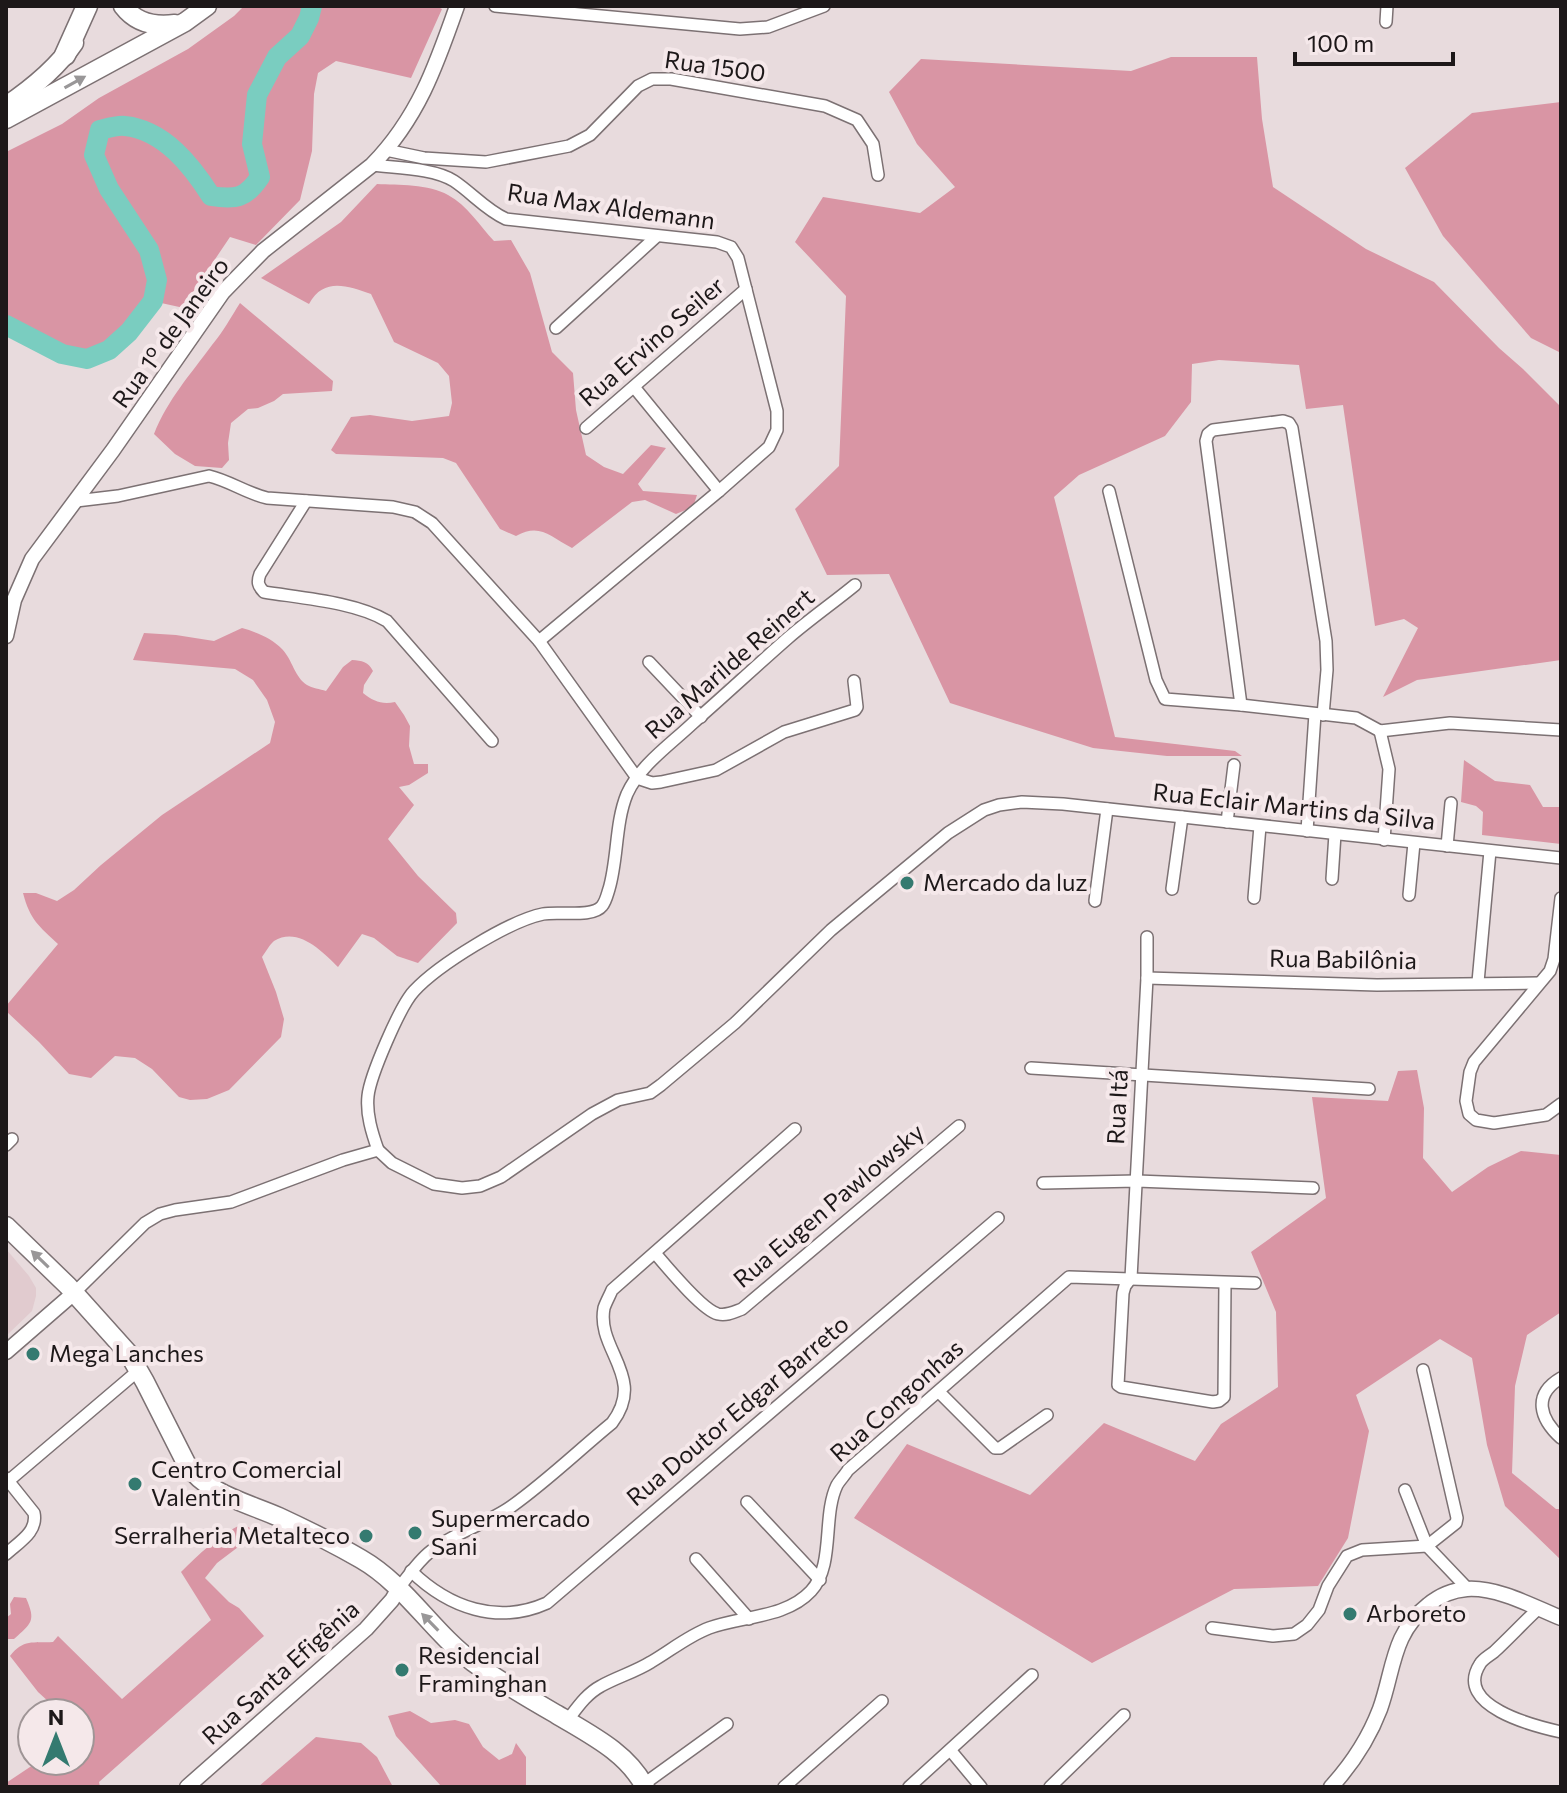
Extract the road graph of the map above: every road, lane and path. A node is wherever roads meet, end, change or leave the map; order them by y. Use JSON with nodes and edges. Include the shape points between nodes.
{"nodes":[{"id":1,"x":87,"y":6,"type":"edge"},
{"id":2,"x":95,"y":6,"type":"edge"},
{"id":3,"x":123,"y":6,"type":"edge"},
{"id":4,"x":207,"y":6,"type":"edge"},
{"id":5,"x":457,"y":6,"type":"edge"},
{"id":6,"x":495,"y":6,"type":"edge"},
{"id":7,"x":824,"y":6,"type":"edge"},
{"id":8,"x":1387,"y":6,"type":"edge"},
{"id":9,"x":185,"y":22,"type":"junction"},
{"id":10,"x":1386,"y":22,"type":"dead end"},
{"id":11,"x":65,"y":55,"type":"junction"},
{"id":12,"x":6,"y":106,"type":"edge"},
{"id":13,"x":6,"y":119,"type":"edge"},
{"id":14,"x":386,"y":150,"type":"junction"},
{"id":15,"x":372,"y":165,"type":"junction"},
{"id":16,"x":878,"y":175,"type":"dead end"},
{"id":17,"x":657,"y":236,"type":"junction"},
{"id":18,"x":746,"y":289,"type":"junction"},
{"id":19,"x":556,"y":328,"type":"dead end"},
{"id":20,"x":634,"y":387,"type":"junction"},
{"id":21,"x":586,"y":428,"type":"dead end"},
{"id":22,"x":719,"y":491,"type":"junction"},
{"id":23,"x":1109,"y":491,"type":"dead end"},
{"id":24,"x":76,"y":501,"type":"junction"},
{"id":25,"x":306,"y":501,"type":"junction"},
{"id":26,"x":855,"y":585,"type":"dead end"},
{"id":27,"x":6,"y":636,"type":"edge"},
{"id":28,"x":539,"y":641,"type":"junction"},
{"id":29,"x":649,"y":662,"type":"dead end"},
{"id":30,"x":854,"y":681,"type":"dead end"},
{"id":31,"x":1241,"y":705,"type":"junction"},
{"id":32,"x":1319,"y":714,"type":"junction"},
{"id":33,"x":701,"y":717,"type":"junction"},
{"id":34,"x":1561,"y":730,"type":"edge"},
{"id":35,"x":1380,"y":731,"type":"junction"},
{"id":36,"x":492,"y":741,"type":"dead end"},
{"id":37,"x":1234,"y":765,"type":"dead end"},
{"id":38,"x":637,"y":778,"type":"junction"},
{"id":39,"x":1451,"y":803,"type":"dead end"},
{"id":40,"x":1107,"y":809,"type":"junction"},
{"id":41,"x":1182,"y":817,"type":"junction"},
{"id":42,"x":1227,"y":822,"type":"junction"},
{"id":43,"x":1260,"y":826,"type":"junction"},
{"id":44,"x":1307,"y":831,"type":"junction"},
{"id":45,"x":1335,"y":834,"type":"junction"},
{"id":46,"x":1384,"y":840,"type":"junction"},
{"id":47,"x":1414,"y":843,"type":"junction"},
{"id":48,"x":1447,"y":846,"type":"junction"},
{"id":49,"x":1490,"y":851,"type":"junction"},
{"id":50,"x":1561,"y":858,"type":"edge"},
{"id":51,"x":1332,"y":879,"type":"dead end"},
{"id":52,"x":1172,"y":889,"type":"dead end"},
{"id":53,"x":1409,"y":895,"type":"dead end"},
{"id":54,"x":1254,"y":898,"type":"dead end"},
{"id":55,"x":1561,"y":898,"type":"edge"},
{"id":56,"x":1095,"y":901,"type":"dead end"},
{"id":57,"x":1147,"y":937,"type":"dead end"},
{"id":58,"x":1147,"y":978,"type":"junction"},
{"id":59,"x":1478,"y":982,"type":"junction"},
{"id":60,"x":1539,"y":983,"type":"junction"},
{"id":61,"x":1031,"y":1068,"type":"dead end"},
{"id":62,"x":1141,"y":1076,"type":"junction"},
{"id":63,"x":1369,"y":1089,"type":"dead end"},
{"id":64,"x":1561,"y":1104,"type":"edge"},
{"id":65,"x":959,"y":1126,"type":"dead end"},
{"id":66,"x":795,"y":1129,"type":"dead end"},
{"id":67,"x":378,"y":1150,"type":"junction"},
{"id":68,"x":1137,"y":1181,"type":"junction"},
{"id":69,"x":1043,"y":1183,"type":"dead end"},
{"id":70,"x":1313,"y":1188,"type":"dead end"},
{"id":71,"x":998,"y":1218,"type":"dead end"},
{"id":72,"x":6,"y":1226,"type":"edge"},
{"id":73,"x":655,"y":1253,"type":"junction"},
{"id":74,"x":1131,"y":1278,"type":"junction"},
{"id":75,"x":1225,"y":1283,"type":"junction"},
{"id":76,"x":1255,"y":1283,"type":"dead end"},
{"id":77,"x":74,"y":1293,"type":"junction"},
{"id":78,"x":6,"y":1352,"type":"edge"},
{"id":79,"x":139,"y":1370,"type":"junction"},
{"id":80,"x":1423,"y":1370,"type":"dead end"},
{"id":81,"x":1561,"y":1378,"type":"edge"},
{"id":82,"x":939,"y":1392,"type":"junction"},
{"id":83,"x":1047,"y":1415,"type":"dead end"},
{"id":84,"x":1561,"y":1438,"type":"edge"},
{"id":85,"x":7,"y":1481,"type":"edge"},
{"id":86,"x":1405,"y":1490,"type":"dead end"},
{"id":87,"x":747,"y":1502,"type":"dead end"},
{"id":88,"x":1427,"y":1546,"type":"junction"},
{"id":89,"x":6,"y":1554,"type":"edge"},
{"id":90,"x":696,"y":1559,"type":"dead end"},
{"id":91,"x":411,"y":1571,"type":"junction"},
{"id":92,"x":820,"y":1580,"type":"junction"},
{"id":93,"x":399,"y":1588,"type":"junction"},
{"id":94,"x":1468,"y":1589,"type":"junction"},
{"id":95,"x":1538,"y":1609,"type":"junction"},
{"id":96,"x":1561,"y":1618,"type":"edge"},
{"id":97,"x":749,"y":1619,"type":"junction"},
{"id":98,"x":1212,"y":1628,"type":"dead end"},
{"id":99,"x":1032,"y":1675,"type":"dead end"},
{"id":100,"x":882,"y":1701,"type":"dead end"},
{"id":101,"x":1124,"y":1715,"type":"dead end"},
{"id":102,"x":567,"y":1721,"type":"junction"},
{"id":103,"x":727,"y":1724,"type":"dead end"},
{"id":104,"x":1561,"y":1732,"type":"edge"},
{"id":105,"x":951,"y":1751,"type":"junction"},
{"id":106,"x":644,"y":1786,"type":"edge"},
{"id":107,"x":187,"y":1787,"type":"edge"},
{"id":108,"x":784,"y":1787,"type":"edge"},
{"id":109,"x":909,"y":1787,"type":"edge"},
{"id":110,"x":981,"y":1787,"type":"edge"},
{"id":111,"x":1050,"y":1787,"type":"edge"},
{"id":112,"x":1331,"y":1787,"type":"edge"}],
"edges":[{"from":1,"to":11,"type":"highway"},
{"from":2,"to":11,"type":"main road"},
{"from":3,"to":9,"type":"main road","via":[[147,24]]},
{"from":4,"to":9,"type":"main road"},
{"from":5,"to":14,"type":"street","name":"Rua 1º de Janeiro","via":[[433,75]]},
{"from":6,"to":7,"type":"street","via":[[740,29],[768,27]]},
{"from":8,"to":10,"type":"street"},
{"from":13,"to":9,"type":"main road","one_way":true},
{"from":11,"to":12,"type":"main road"},
{"from":14,"to":15,"type":"street","name":"Rua 1º de Janeiro"},
{"from":14,"to":16,"type":"street","name":"Rua 1500","via":[[486,162],[569,146],[590,135],[638,86],[671,79],[825,106],[857,120],[873,144]]},
{"from":15,"to":17,"type":"street","name":"Rua Max Aldemann","via":[[451,179],[506,219]]},
{"from":15,"to":24,"type":"street","name":"Rua 1º de Janeiro","via":[[232,282]]},
{"from":17,"to":18,"type":"street","name":"Rua Max Aldemann","via":[[731,247]]},
{"from":17,"to":19,"type":"street"},
{"from":18,"to":20,"type":"street","name":"Rua Ervino Seiler"},
{"from":18,"to":22,"type":"street","name":"Rua Max Aldemann","via":[[777,411],[777,430],[769,447]]},
{"from":20,"to":21,"type":"street","name":"Rua Ervino Seiler"},
{"from":20,"to":22,"type":"street"},
{"from":22,"to":28,"type":"street","name":"Rua Max Aldemann"},
{"from":23,"to":31,"type":"street","via":[[1165,699]]},
{"from":24,"to":25,"type":"street","via":[[209,476],[251,494]]},
{"from":24,"to":27,"type":"street","name":"Rua 1º de Janeiro","via":[[27,569]]},
{"from":25,"to":28,"type":"street","via":[[415,512],[432,523]]},
{"from":25,"to":36,"type":"street","via":[[260,574],[259,587],[348,606],[387,621]]},
{"from":26,"to":33,"type":"street","name":"Rua Marilde Reinert"},
{"from":28,"to":38,"type":"street"},
{"from":29,"to":33,"type":"street"},
{"from":30,"to":38,"type":"street","via":[[855,710],[784,732],[716,770],[652,783]]},
{"from":31,"to":32,"type":"street"},
{"from":31,"to":32,"type":"street","via":[[1206,441],[1213,430],[1283,421],[1292,428],[1326,641]]},
{"from":32,"to":35,"type":"street","via":[[1356,718]]},
{"from":32,"to":44,"type":"street"},
{"from":33,"to":38,"type":"street","name":"Rua Marilde Reinert"},
{"from":34,"to":35,"type":"street","via":[[1450,723]]},
{"from":35,"to":46,"type":"street","via":[[1389,769]]},
{"from":37,"to":42,"type":"street"},
{"from":38,"to":67,"type":"street","via":[[627,794],[612,880],[598,910],[544,914],[508,927],[412,993],[367,1095]]},
{"from":39,"to":48,"type":"street"},
{"from":40,"to":41,"type":"street","name":"Rua Eclair Martins da Silva"},
{"from":40,"to":56,"type":"street"},
{"from":40,"to":67,"type":"street","name":"Rua Eclair Martins da Silva","via":[[1022,802],[984,810],[948,833],[831,930],[735,1023],[650,1093],[618,1100],[592,1114],[501,1177],[462,1188],[434,1184]]},
{"from":41,"to":42,"type":"street","name":"Rua Eclair Martins da Silva"},
{"from":41,"to":52,"type":"street"},
{"from":42,"to":43,"type":"street","name":"Rua Eclair Martins da Silva"},
{"from":43,"to":44,"type":"street","name":"Rua Eclair Martins da Silva"},
{"from":43,"to":54,"type":"street"},
{"from":44,"to":45,"type":"street","name":"Rua Eclair Martins da Silva"},
{"from":45,"to":46,"type":"street","name":"Rua Eclair Martins da Silva"},
{"from":45,"to":51,"type":"street"},
{"from":46,"to":47,"type":"street","name":"Rua Eclair Martins da Silva"},
{"from":47,"to":48,"type":"street","name":"Rua Eclair Martins da Silva"},
{"from":47,"to":53,"type":"street"},
{"from":48,"to":49,"type":"street","name":"Rua Eclair Martins da Silva"},
{"from":49,"to":50,"type":"street","name":"Rua Eclair Martins da Silva"},
{"from":49,"to":59,"type":"street"},
{"from":55,"to":60,"type":"street","via":[[1554,959]]},
{"from":57,"to":58,"type":"street","name":"Rua Itá"},
{"from":58,"to":59,"type":"street","name":"Rua Babilônia","via":[[1377,985]]},
{"from":58,"to":62,"type":"street","name":"Rua Itá"},
{"from":59,"to":60,"type":"street","name":"Rua Babilônia"},
{"from":60,"to":64,"type":"street","via":[[1474,1062],[1466,1101],[1476,1120],[1494,1123],[1546,1115]]},
{"from":61,"to":62,"type":"street"},
{"from":62,"to":63,"type":"street"},
{"from":62,"to":68,"type":"street","name":"Rua Itá"},
{"from":65,"to":73,"type":"street","name":"Rua Eugen Pawlowsky","via":[[742,1309],[730,1314],[707,1309]]},
{"from":66,"to":73,"type":"street"},
{"from":67,"to":77,"type":"street","via":[[231,1202],[160,1214]]},
{"from":68,"to":69,"type":"street"},
{"from":68,"to":70,"type":"street"},
{"from":68,"to":74,"type":"street","name":"Rua Itá"},
{"from":71,"to":91,"type":"street","name":"Rua Doutor Edgar Barreto","via":[[547,1603],[516,1613],[478,1610],[454,1602]]},
{"from":77,"to":72,"type":"main road","one_way":true},
{"from":73,"to":91,"type":"street","via":[[612,1290],[604,1307],[604,1325],[624,1382],[621,1411],[612,1423],[513,1505],[444,1542]]},
{"from":74,"to":75,"type":"street","name":"Rua Congonhas"},
{"from":74,"to":75,"type":"street","name":"Rua Itá","via":[[1123,1293],[1118,1385],[1213,1402],[1224,1397]]},
{"from":74,"to":82,"type":"street","name":"Rua Congonhas","via":[[1069,1277]]},
{"from":75,"to":76,"type":"street","name":"Rua Congonhas"},
{"from":77,"to":78,"type":"street"},
{"from":77,"to":79,"type":"main road"},
{"from":79,"to":85,"type":"street"},
{"from":79,"to":93,"type":"main road","via":[[186,1463],[208,1488],[333,1544]]},
{"from":80,"to":88,"type":"street","via":[[1457,1518]]},
{"from":81,"to":84,"type":"street","via":[[1544,1394],[1542,1408],[1545,1421]]},
{"from":82,"to":83,"type":"street","via":[[995,1448]]},
{"from":82,"to":92,"type":"street","name":"Rua Congonhas","via":[[837,1485]]},
{"from":85,"to":89,"type":"street","via":[[36,1519],[32,1530]]},
{"from":86,"to":88,"type":"street"},
{"from":87,"to":92,"type":"street"},
{"from":88,"to":94,"type":"street"},
{"from":88,"to":98,"type":"street","via":[[1362,1550],[1347,1556],[1319,1610],[1294,1634]]},
{"from":90,"to":97,"type":"street"},
{"from":91,"to":93,"type":"street"},
{"from":92,"to":97,"type":"street","via":[[797,1602]]},
{"from":102,"to":93,"type":"main road","one_way":true,"via":[[472,1661]]},
{"from":93,"to":107,"type":"street","name":"Rua Santa Efigênia","via":[[366,1629]]},
{"from":94,"to":95,"type":"street","via":[[1509,1596]]},
{"from":94,"to":112,"type":"street","via":[[1441,1596],[1411,1621],[1361,1749]]},
{"from":95,"to":96,"type":"street"},
{"from":95,"to":104,"type":"street","via":[[1481,1662],[1476,1688],[1494,1710]]},
{"from":97,"to":102,"type":"street","via":[[706,1629],[600,1687]]},
{"from":99,"to":105,"type":"street"},
{"from":100,"to":108,"type":"street"},
{"from":101,"to":111,"type":"street"},
{"from":102,"to":106,"type":"main road","via":[[627,1761]]},
{"from":103,"to":106,"type":"street"},
{"from":105,"to":109,"type":"street"},
{"from":105,"to":110,"type":"street"}]}
